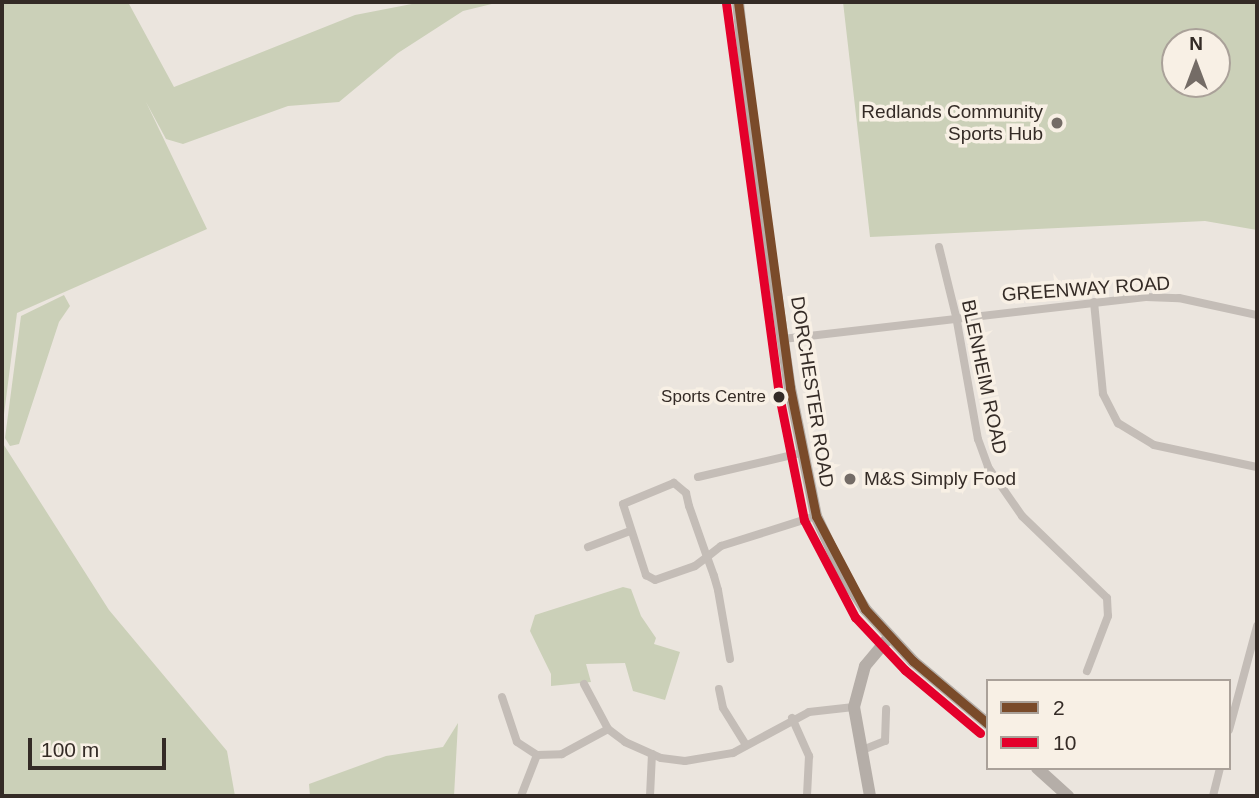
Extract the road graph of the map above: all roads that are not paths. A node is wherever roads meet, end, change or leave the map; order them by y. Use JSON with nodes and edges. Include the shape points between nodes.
{"nodes":[{"id":1,"x":738,"y":2,"type":"edge"},
{"id":2,"x":939,"y":247,"type":"dead end"},
{"id":3,"x":1094,"y":302,"type":"junction"},
{"id":4,"x":957,"y":316,"type":"junction"},
{"id":5,"x":1257,"y":316,"type":"edge"},
{"id":6,"x":783,"y":339,"type":"junction"},
{"id":7,"x":801,"y":453,"type":"junction"},
{"id":8,"x":1257,"y":467,"type":"edge"},
{"id":9,"x":698,"y":477,"type":"dead end"},
{"id":10,"x":816,"y":516,"type":"junction"},
{"id":11,"x":630,"y":531,"type":"junction"},
{"id":12,"x":587,"y":547,"type":"dead end"},
{"id":13,"x":707,"y":557,"type":"junction"},
{"id":14,"x":1257,"y":626,"type":"edge"},
{"id":15,"x":889,"y":637,"type":"junction"},
{"id":16,"x":730,"y":659,"type":"dead end"},
{"id":17,"x":1087,"y":671,"type":"dead end"},
{"id":18,"x":584,"y":684,"type":"dead end"},
{"id":19,"x":719,"y":689,"type":"dead end"},
{"id":20,"x":502,"y":697,"type":"dead end"},
{"id":21,"x":854,"y":707,"type":"junction"},
{"id":22,"x":886,"y":709,"type":"dead end"},
{"id":23,"x":792,"y":718,"type":"junction"},
{"id":24,"x":986,"y":722,"type":"edge"},
{"id":25,"x":1231,"y":723,"type":"edge"},
{"id":26,"x":608,"y":729,"type":"junction"},
{"id":27,"x":746,"y":746,"type":"junction"},
{"id":28,"x":860,"y":751,"type":"junction"},
{"id":29,"x":652,"y":754,"type":"junction"},
{"id":30,"x":537,"y":755,"type":"junction"},
{"id":31,"x":1039,"y":770,"type":"edge"},
{"id":32,"x":1220,"y":770,"type":"edge"},
{"id":33,"x":521,"y":796,"type":"edge"},
{"id":34,"x":650,"y":796,"type":"edge"},
{"id":35,"x":807,"y":796,"type":"edge"},
{"id":36,"x":870,"y":796,"type":"edge"},
{"id":37,"x":1068,"y":796,"type":"edge"},
{"id":38,"x":1213,"y":796,"type":"edge"}],
"edges":[{"from":1,"to":6,"type":"main road","name":"DORCHESTER ROAD"},
{"from":2,"to":4,"type":"street","name":"BLENHEIM ROAD"},
{"from":3,"to":4,"type":"street","name":"GREENWAY ROAD"},
{"from":3,"to":5,"type":"street","name":"GREENWAY ROAD","via":[[1179,298]]},
{"from":3,"to":8,"type":"street","via":[[1103,394],[1118,424],[1154,445]]},
{"from":4,"to":6,"type":"street","name":"GREENWAY ROAD"},
{"from":4,"to":17,"type":"street","name":"BLENHEIM ROAD","via":[[978,439],[988,467],[1022,516],[1104,593],[1108,616]]},
{"from":6,"to":7,"type":"main road","name":"DORCHESTER ROAD"},
{"from":7,"to":9,"type":"street"},
{"from":7,"to":10,"type":"main road","name":"DORCHESTER ROAD"},
{"from":10,"to":13,"type":"street","via":[[721,546]]},
{"from":10,"to":15,"type":"main road","name":"DORCHESTER ROAD","via":[[845,578]]},
{"from":11,"to":12,"type":"street"},
{"from":11,"to":13,"type":"street","via":[[649,579],[695,566]]},
{"from":11,"to":13,"type":"street","via":[[623,508],[626,500],[678,484],[686,493]]},
{"from":13,"to":16,"type":"street"},
{"from":14,"to":25,"type":"street"},
{"from":15,"to":21,"type":"main road","via":[[865,666]]},
{"from":15,"to":24,"type":"main road","name":"DORCHESTER ROAD"},
{"from":18,"to":26,"type":"street"},
{"from":19,"to":27,"type":"street","via":[[723,708]]},
{"from":20,"to":30,"type":"street","via":[[517,742]]},
{"from":21,"to":23,"type":"street"},
{"from":21,"to":28,"type":"main road"},
{"from":22,"to":28,"type":"street","via":[[885,741]]},
{"from":23,"to":27,"type":"street"},
{"from":23,"to":35,"type":"street","via":[[808,756]]},
{"from":26,"to":29,"type":"street"},
{"from":26,"to":30,"type":"street","via":[[562,754]]},
{"from":27,"to":29,"type":"street","via":[[702,761]]},
{"from":28,"to":36,"type":"main road"},
{"from":29,"to":34,"type":"street"},
{"from":30,"to":33,"type":"street"},
{"from":31,"to":37,"type":"main road"},
{"from":32,"to":38,"type":"street"}]}
